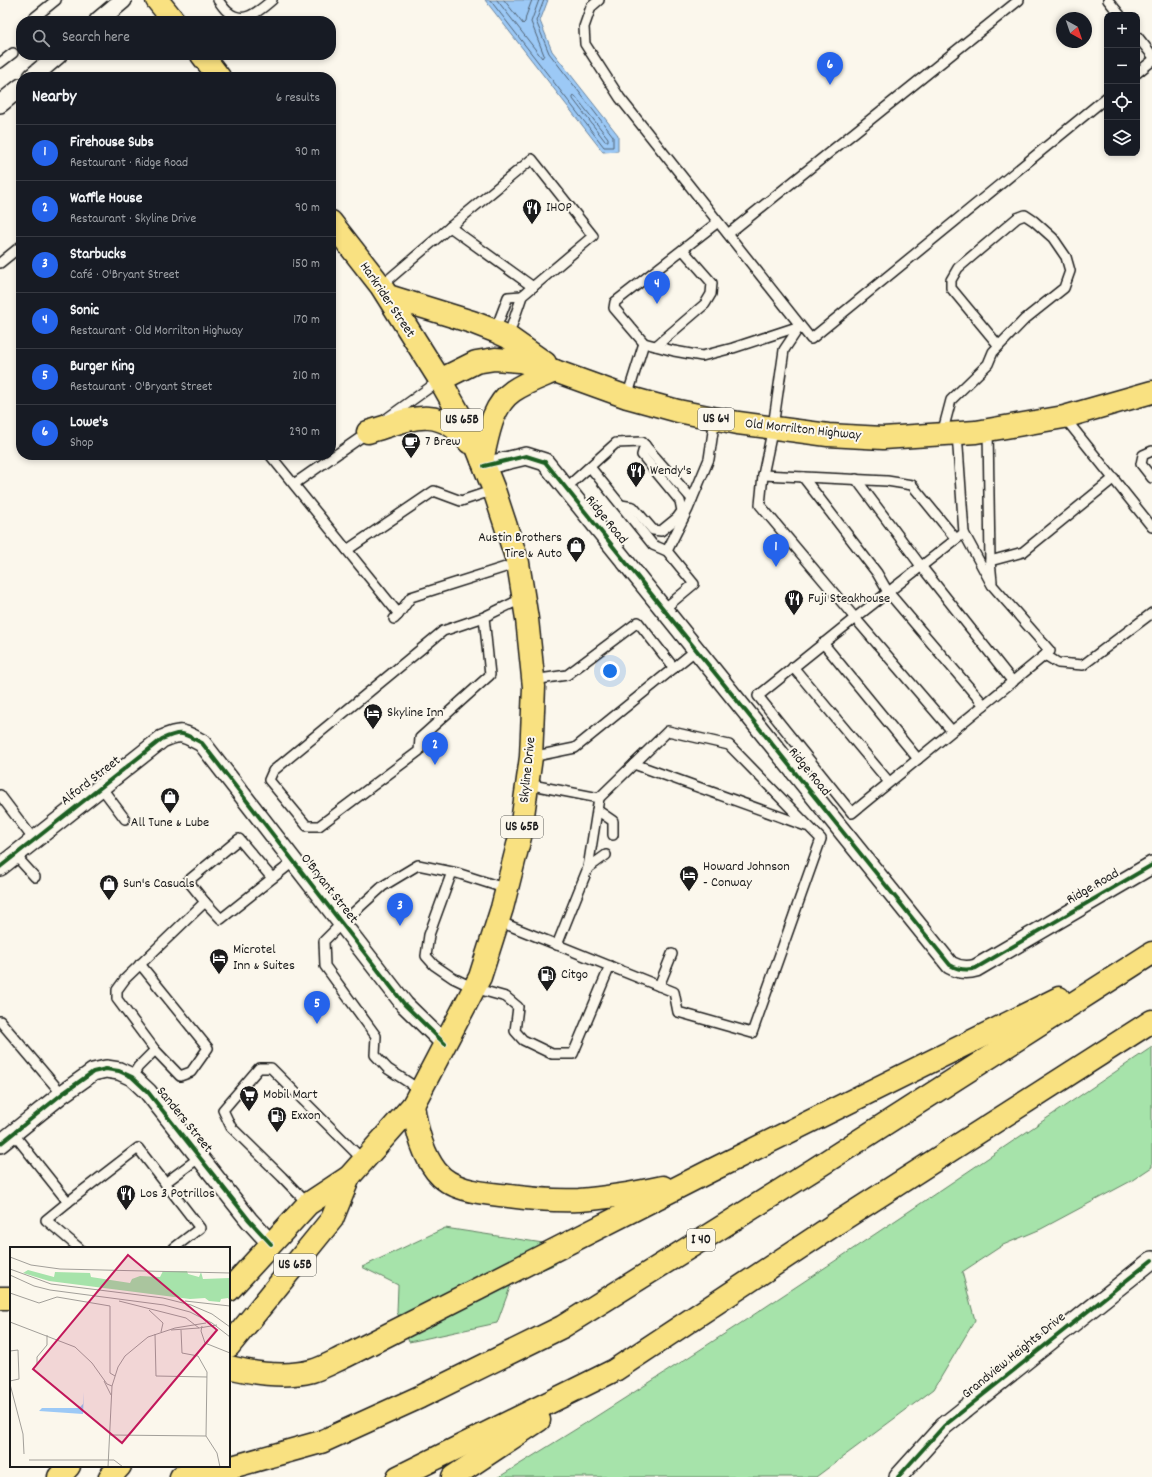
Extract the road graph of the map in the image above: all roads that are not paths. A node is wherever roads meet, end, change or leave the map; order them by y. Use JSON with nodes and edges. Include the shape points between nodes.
{"nodes":[{"id":1,"x":56,"y":0,"type":"edge"},
{"id":2,"x":123,"y":0,"type":"edge"},
{"id":3,"x":157,"y":0,"type":"edge"},
{"id":4,"x":218,"y":0,"type":"edge"},
{"id":5,"x":272,"y":0,"type":"edge"},
{"id":6,"x":599,"y":0,"type":"edge"},
{"id":7,"x":1019,"y":0,"type":"edge"},
{"id":8,"x":1108,"y":0,"type":"edge"},
{"id":9,"x":1118,"y":12,"type":"edge"},
{"id":10,"x":36,"y":16,"type":"edge"},
{"id":11,"x":104,"y":16,"type":"edge"},
{"id":12,"x":170,"y":16,"type":"edge"},
{"id":13,"x":236,"y":16,"type":"edge"},
{"id":14,"x":253,"y":16,"type":"edge"},
{"id":15,"x":1140,"y":40,"type":"edge"},
{"id":16,"x":13,"y":53,"type":"dead end"},
{"id":17,"x":1152,"y":55,"type":"edge"},
{"id":18,"x":47,"y":60,"type":"edge"},
{"id":19,"x":1152,"y":61,"type":"edge"},
{"id":20,"x":0,"y":63,"type":"edge"},
{"id":21,"x":1140,"y":71,"type":"edge"},
{"id":22,"x":36,"y":72,"type":"edge"},
{"id":23,"x":16,"y":91,"type":"edge"},
{"id":24,"x":1104,"y":99,"type":"edge"},
{"id":25,"x":0,"y":104,"type":"edge"},
{"id":26,"x":718,"y":222,"type":"junction"},
{"id":27,"x":450,"y":227,"type":"junction"},
{"id":28,"x":336,"y":228,"type":"edge"},
{"id":29,"x":728,"y":234,"type":"junction"},
{"id":30,"x":16,"y":250,"type":"edge"},
{"id":31,"x":683,"y":250,"type":"junction"},
{"id":32,"x":0,"y":263,"type":"edge"},
{"id":33,"x":533,"y":287,"type":"junction"},
{"id":34,"x":385,"y":291,"type":"junction"},
{"id":35,"x":522,"y":296,"type":"junction"},
{"id":36,"x":800,"y":326,"type":"junction"},
{"id":37,"x":501,"y":334,"type":"junction"},
{"id":38,"x":644,"y":343,"type":"junction"},
{"id":39,"x":656,"y":346,"type":"junction"},
{"id":40,"x":999,"y":346,"type":"junction"},
{"id":41,"x":556,"y":370,"type":"junction"},
{"id":42,"x":440,"y":380,"type":"junction"},
{"id":43,"x":1151,"y":395,"type":"edge"},
{"id":44,"x":627,"y":397,"type":"junction"},
{"id":45,"x":1064,"y":417,"type":"junction"},
{"id":46,"x":715,"y":418,"type":"junction"},
{"id":47,"x":773,"y":427,"type":"junction"},
{"id":48,"x":988,"y":430,"type":"junction"},
{"id":49,"x":368,"y":432,"type":"junction"},
{"id":50,"x":950,"y":434,"type":"junction"},
{"id":51,"x":645,"y":445,"type":"junction"},
{"id":52,"x":1152,"y":451,"type":"edge"},
{"id":53,"x":336,"y":454,"type":"edge"},
{"id":54,"x":274,"y":460,"type":"edge"},
{"id":55,"x":328,"y":460,"type":"edge"},
{"id":56,"x":483,"y":463,"type":"junction"},
{"id":57,"x":590,"y":467,"type":"junction"},
{"id":58,"x":762,"y":475,"type":"junction"},
{"id":59,"x":803,"y":477,"type":"junction"},
{"id":60,"x":1114,"y":478,"type":"junction"},
{"id":61,"x":1152,"y":478,"type":"edge"},
{"id":62,"x":856,"y":480,"type":"junction"},
{"id":63,"x":294,"y":484,"type":"junction"},
{"id":64,"x":566,"y":488,"type":"junction"},
{"id":65,"x":494,"y":490,"type":"junction"},
{"id":66,"x":692,"y":499,"type":"junction"},
{"id":67,"x":622,"y":505,"type":"junction"},
{"id":68,"x":1152,"y":527,"type":"edge"},
{"id":69,"x":964,"y":533,"type":"junction"},
{"id":70,"x":956,"y":539,"type":"junction"},
{"id":71,"x":347,"y":550,"type":"junction"},
{"id":72,"x":667,"y":551,"type":"junction"},
{"id":73,"x":990,"y":561,"type":"junction"},
{"id":74,"x":518,"y":563,"type":"junction"},
{"id":75,"x":921,"y":566,"type":"junction"},
{"id":76,"x":992,"y":585,"type":"junction"},
{"id":77,"x":888,"y":592,"type":"junction"},
{"id":78,"x":523,"y":598,"type":"junction"},
{"id":79,"x":664,"y":609,"type":"junction"},
{"id":80,"x":1152,"y":613,"type":"edge"},
{"id":81,"x":484,"y":617,"type":"junction"},
{"id":82,"x":855,"y":618,"type":"junction"},
{"id":83,"x":823,"y":643,"type":"junction"},
{"id":84,"x":696,"y":650,"type":"junction"},
{"id":85,"x":1045,"y":655,"type":"junction"},
{"id":86,"x":793,"y":667,"type":"junction"},
{"id":87,"x":674,"y":668,"type":"junction"},
{"id":88,"x":533,"y":680,"type":"junction"},
{"id":89,"x":1013,"y":682,"type":"junction"},
{"id":90,"x":984,"y":705,"type":"junction"},
{"id":91,"x":952,"y":732,"type":"junction"},
{"id":92,"x":202,"y":743,"type":"joint"},
{"id":93,"x":531,"y":757,"type":"junction"},
{"id":94,"x":918,"y":759,"type":"junction"},
{"id":95,"x":634,"y":764,"type":"junction"},
{"id":96,"x":889,"y":782,"type":"junction"},
{"id":97,"x":527,"y":784,"type":"junction"},
{"id":98,"x":100,"y":787,"type":"junction"},
{"id":99,"x":0,"y":795,"type":"edge"},
{"id":100,"x":599,"y":798,"type":"junction"},
{"id":101,"x":597,"y":810,"type":"junction"},
{"id":102,"x":125,"y":819,"type":"dead end"},
{"id":103,"x":809,"y":827,"type":"junction"},
{"id":104,"x":613,"y":836,"type":"dead end"},
{"id":105,"x":34,"y":840,"type":"junction"},
{"id":106,"x":15,"y":855,"type":"junction"},
{"id":107,"x":606,"y":855,"type":"dead end"},
{"id":108,"x":294,"y":861,"type":"junction"},
{"id":109,"x":1152,"y":865,"type":"edge"},
{"id":110,"x":0,"y":867,"type":"edge"},
{"id":111,"x":588,"y":868,"type":"junction"},
{"id":112,"x":452,"y":872,"type":"junction"},
{"id":113,"x":35,"y":877,"type":"dead end"},
{"id":114,"x":272,"y":878,"type":"junction"},
{"id":115,"x":507,"y":889,"type":"junction"},
{"id":116,"x":206,"y":902,"type":"junction"},
{"id":117,"x":498,"y":921,"type":"junction"},
{"id":118,"x":342,"y":923,"type":"junction"},
{"id":119,"x":557,"y":945,"type":"junction"},
{"id":120,"x":1152,"y":948,"type":"edge"},
{"id":121,"x":1152,"y":953,"type":"edge"},
{"id":122,"x":672,"y":954,"type":"dead end"},
{"id":123,"x":140,"y":964,"type":"junction"},
{"id":124,"x":610,"y":966,"type":"junction"},
{"id":125,"x":659,"y":986,"type":"junction"},
{"id":126,"x":474,"y":988,"type":"junction"},
{"id":127,"x":0,"y":1021,"type":"edge"},
{"id":128,"x":1152,"y":1021,"type":"edge"},
{"id":129,"x":445,"y":1044,"type":"junction"},
{"id":130,"x":155,"y":1050,"type":"junction"},
{"id":131,"x":132,"y":1078,"type":"junction"},
{"id":132,"x":62,"y":1094,"type":"junction"},
{"id":133,"x":416,"y":1097,"type":"junction"},
{"id":134,"x":13,"y":1133,"type":"junction"},
{"id":135,"x":0,"y":1144,"type":"edge"},
{"id":136,"x":200,"y":1157,"type":"junction"},
{"id":137,"x":364,"y":1161,"type":"junction"},
{"id":138,"x":349,"y":1177,"type":"junction"},
{"id":139,"x":690,"y":1182,"type":"junction"},
{"id":140,"x":165,"y":1183,"type":"junction"},
{"id":141,"x":68,"y":1202,"type":"junction"},
{"id":142,"x":308,"y":1204,"type":"junction"},
{"id":143,"x":271,"y":1244,"type":"junction"},
{"id":144,"x":78,"y":1247,"type":"edge"},
{"id":145,"x":175,"y":1247,"type":"edge"},
{"id":146,"x":1152,"y":1260,"type":"edge"},
{"id":147,"x":230,"y":1289,"type":"edge"},
{"id":148,"x":230,"y":1345,"type":"edge"},
{"id":149,"x":230,"y":1367,"type":"edge"},
{"id":150,"x":615,"y":1370,"type":"junction"},
{"id":151,"x":68,"y":1467,"type":"edge"},
{"id":152,"x":119,"y":1467,"type":"edge"},
{"id":153,"x":59,"y":1477,"type":"edge"},
{"id":154,"x":110,"y":1477,"type":"edge"},
{"id":155,"x":181,"y":1477,"type":"edge"},
{"id":156,"x":398,"y":1477,"type":"edge"},
{"id":157,"x":453,"y":1477,"type":"edge"},
{"id":158,"x":898,"y":1477,"type":"edge"}],
"edges":[{"from":1,"to":10,"type":"lane"},
{"from":2,"to":11,"type":"street"},
{"from":3,"to":12,"type":"main road"},
{"from":4,"to":13,"type":"lane","via":[[229,13]]},
{"from":5,"to":14,"type":"lane"},
{"from":6,"to":26,"type":"lane","via":[[591,7],[584,27],[585,44],[620,98]]},
{"from":7,"to":29,"type":"lane"},
{"from":8,"to":9,"type":"lane"},
{"from":15,"to":17,"type":"lane"},
{"from":16,"to":20,"type":"lane"},
{"from":18,"to":22,"type":"street"},
{"from":19,"to":21,"type":"lane"},
{"from":23,"to":25,"type":"street"},
{"from":24,"to":36,"type":"lane","via":[[811,339]]},
{"from":26,"to":29,"type":"lane"},
{"from":26,"to":31,"type":"lane"},
{"from":27,"to":33,"type":"lane"},
{"from":27,"to":33,"type":"lane","via":[[532,160],[592,236]]},
{"from":27,"to":34,"type":"lane"},
{"from":28,"to":34,"type":"main road","name":"Harkrider Street"},
{"from":29,"to":36,"type":"lane"},
{"from":30,"to":32,"type":"lane"},
{"from":31,"to":38,"type":"lane","via":[[615,302],[614,308]]},
{"from":31,"to":39,"type":"lane","via":[[712,283],[711,294],[705,304]]},
{"from":33,"to":35,"type":"lane"},
{"from":34,"to":37,"type":"main road","number":"US 64"},
{"from":34,"to":42,"type":"main road","name":"Harkrider Street"},
{"from":35,"to":37,"type":"lane"},
{"from":35,"to":37,"type":"lane","via":[[508,297]]},
{"from":36,"to":39,"type":"lane","via":[[702,356]]},
{"from":36,"to":47,"type":"lane","via":[[784,350]]},
{"from":37,"to":41,"type":"main road","number":"US 64"},
{"from":38,"to":39,"type":"lane"},
{"from":38,"to":44,"type":"lane"},
{"from":40,"to":40,"type":"lane","via":[[1025,319],[1064,288],[1070,271],[1066,256],[1054,238],[1025,215],[1017,218],[958,268],[951,280],[952,288]]},
{"from":40,"to":50,"type":"lane","via":[[988,364],[951,400]]},
{"from":41,"to":42,"type":"main road","name":"Old Morrilton Highway","number":"US 64","via":[[495,358],[476,362]]},
{"from":41,"to":44,"type":"main road","name":"Old Morrilton Highway","number":"US 64"},
{"from":41,"to":56,"type":"main road","via":[[512,392],[499,405],[492,421]]},
{"from":42,"to":49,"type":"lane"},
{"from":42,"to":56,"type":"main road","name":"Skyline Drive","number":"US 65B","via":[[474,440]]},
{"from":43,"to":45,"type":"main road","name":"Old Morrilton Highway","number":"US 64"},
{"from":44,"to":46,"type":"main road","name":"Old Morrilton Highway","number":"US 64"},
{"from":45,"to":48,"type":"main road","name":"Old Morrilton Highway","number":"US 64"},
{"from":45,"to":60,"type":"lane"},
{"from":46,"to":47,"type":"main road","name":"Old Morrilton Highway","number":"US 64"},
{"from":46,"to":66,"type":"lane","via":[[709,459]]},
{"from":47,"to":50,"type":"main road","name":"Old Morrilton Highway","number":"US 64","via":[[828,435],[883,438]]},
{"from":47,"to":58,"type":"lane"},
{"from":48,"to":50,"type":"main road","name":"Old Morrilton Highway","number":"US 64"},
{"from":48,"to":73,"type":"lane"},
{"from":49,"to":53,"type":"lane"},
{"from":49,"to":56,"type":"main road","via":[[418,417],[439,419],[460,433]]},
{"from":50,"to":69,"type":"lane"},
{"from":51,"to":57,"type":"lane","via":[[642,442],[616,443]]},
{"from":51,"to":66,"type":"lane"},
{"from":51,"to":67,"type":"lane","via":[[642,455],[680,501],[682,511],[661,531],[654,530],[633,507]]},
{"from":52,"to":61,"type":"lane","via":[[1143,455],[1141,464]]},
{"from":54,"to":63,"type":"lane"},
{"from":55,"to":63,"type":"lane"},
{"from":56,"to":64,"type":"street","name":"Ridge Road","via":[[526,456],[545,462]]},
{"from":56,"to":65,"type":"main road","name":"Skyline Drive","number":"US 65B"},
{"from":57,"to":64,"type":"lane"},
{"from":57,"to":67,"type":"lane"},
{"from":58,"to":59,"type":"lane"},
{"from":58,"to":82,"type":"lane","via":[[760,505]]},
{"from":59,"to":62,"type":"lane"},
{"from":59,"to":77,"type":"lane","via":[[877,573]]},
{"from":60,"to":68,"type":"lane"},
{"from":60,"to":73,"type":"lane","via":[[1023,552]]},
{"from":62,"to":70,"type":"lane","via":[[912,484]]},
{"from":62,"to":75,"type":"lane"},
{"from":63,"to":71,"type":"lane"},
{"from":64,"to":79,"type":"street","name":"Ridge Road"},
{"from":65,"to":71,"type":"lane","via":[[461,501],[434,491]]},
{"from":65,"to":74,"type":"main road","name":"Skyline Drive","number":"US 65B"},
{"from":66,"to":72,"type":"lane"},
{"from":67,"to":72,"type":"lane","via":[[654,545]]},
{"from":69,"to":70,"type":"lane"},
{"from":69,"to":76,"type":"lane"},
{"from":70,"to":75,"type":"lane"},
{"from":71,"to":74,"type":"lane","via":[[398,613],[396,617],[411,597]]},
{"from":72,"to":79,"type":"lane","via":[[694,584]]},
{"from":73,"to":76,"type":"lane"},
{"from":74,"to":78,"type":"main road","name":"Skyline Drive","number":"US 65B"},
{"from":75,"to":77,"type":"lane"},
{"from":75,"to":89,"type":"lane"},
{"from":76,"to":85,"type":"lane","via":[[1050,651]]},
{"from":77,"to":82,"type":"lane"},
{"from":77,"to":90,"type":"lane"},
{"from":78,"to":81,"type":"lane"},
{"from":78,"to":88,"type":"main road","name":"Skyline Drive","number":"US 65B"},
{"from":79,"to":84,"type":"street","name":"Ridge Road"},
{"from":80,"to":85,"type":"lane","via":[[1083,665],[1058,663]]},
{"from":81,"to":81,"type":"lane","via":[[443,631],[273,772],[269,780],[307,826],[319,826],[419,751],[420,738],[490,675]]},
{"from":82,"to":83,"type":"lane"},
{"from":82,"to":91,"type":"lane"},
{"from":83,"to":86,"type":"lane"},
{"from":83,"to":94,"type":"lane"},
{"from":84,"to":87,"type":"lane"},
{"from":84,"to":109,"type":"street","name":"Ridge Road","via":[[950,965],[956,968],[976,968]]},
{"from":85,"to":89,"type":"lane"},
{"from":86,"to":96,"type":"lane"},
{"from":86,"to":96,"type":"lane","via":[[758,696],[852,813]]},
{"from":87,"to":88,"type":"lane","via":[[638,622],[567,675]]},
{"from":87,"to":93,"type":"lane","via":[[575,748]]},
{"from":88,"to":93,"type":"main road","name":"Skyline Drive","number":"US 65B"},
{"from":89,"to":90,"type":"lane"},
{"from":90,"to":91,"type":"lane"},
{"from":91,"to":94,"type":"lane"},
{"from":92,"to":98,"type":"street","name":"Alford Street","via":[[176,732],[169,735]]},
{"from":92,"to":108,"type":"street","name":"O'Bryant Street"},
{"from":93,"to":97,"type":"main road","name":"Skyline Drive","number":"US 65B"},
{"from":94,"to":96,"type":"lane"},
{"from":95,"to":100,"type":"lane"},
{"from":95,"to":103,"type":"lane"},
{"from":95,"to":103,"type":"lane","via":[[668,731],[729,745]]},
{"from":97,"to":100,"type":"lane"},
{"from":97,"to":115,"type":"main road","name":"Skyline Drive","number":"US 65B","via":[[520,837]]},
{"from":98,"to":102,"type":"lane"},
{"from":98,"to":105,"type":"street","name":"Alford Street"},
{"from":99,"to":105,"type":"lane"},
{"from":100,"to":101,"type":"lane"},
{"from":101,"to":104,"type":"lane","via":[[613,821]]},
{"from":101,"to":111,"type":"lane"},
{"from":103,"to":125,"type":"lane","via":[[821,839],[752,1033],[678,1012],[674,992]]},
{"from":105,"to":106,"type":"street","name":"Alford Street"},
{"from":106,"to":110,"type":"street","name":"Alford Street"},
{"from":106,"to":113,"type":"lane"},
{"from":107,"to":111,"type":"lane"},
{"from":108,"to":114,"type":"lane"},
{"from":108,"to":118,"type":"street","name":"O'Bryant Street"},
{"from":111,"to":119,"type":"lane"},
{"from":112,"to":115,"type":"lane"},
{"from":112,"to":118,"type":"lane","via":[[418,865],[383,886]]},
{"from":112,"to":126,"type":"lane","via":[[429,935],[426,956],[453,978]]},
{"from":114,"to":116,"type":"lane","via":[[221,919]]},
{"from":114,"to":116,"type":"lane","via":[[239,839],[188,881]]},
{"from":115,"to":117,"type":"main road","name":"Skyline Drive","number":"US 65B"},
{"from":116,"to":123,"type":"lane"},
{"from":117,"to":119,"type":"lane"},
{"from":117,"to":126,"type":"main road","name":"Skyline Drive","number":"US 65B"},
{"from":118,"to":129,"type":"street","name":"O'Bryant Street","via":[[405,1005]]},
{"from":118,"to":133,"type":"lane","via":[[324,941],[325,966],[376,1036],[375,1055]]},
{"from":119,"to":124,"type":"lane"},
{"from":120,"to":139,"type":"main road","via":[[1076,990]]},
{"from":121,"to":155,"type":"main road","number":"I 40","via":[[562,1327],[420,1397],[321,1442],[222,1470]]},
{"from":122,"to":125,"type":"lane"},
{"from":123,"to":130,"type":"lane","via":[[117,990],[117,999]]},
{"from":123,"to":130,"type":"lane","via":[[208,1048],[192,1072],[180,1076]]},
{"from":124,"to":125,"type":"lane"},
{"from":124,"to":126,"type":"lane","via":[[572,1054],[552,1054],[523,1040],[515,1031],[518,1007],[506,997]]},
{"from":126,"to":129,"type":"main road","name":"Skyline Drive","number":"US 65B"},
{"from":127,"to":132,"type":"lane"},
{"from":128,"to":150,"type":"main road","via":[[837,1223]]},
{"from":129,"to":133,"type":"main road","name":"Skyline Drive","number":"US 65B"},
{"from":130,"to":131,"type":"lane"},
{"from":131,"to":132,"type":"street","name":"Sanders Street","via":[[119,1071],[106,1069],[93,1072]]},
{"from":131,"to":136,"type":"street","name":"Sanders Street"},
{"from":132,"to":134,"type":"street","name":"Sanders Street"},
{"from":133,"to":137,"type":"main road","name":"Skyline Drive","number":"US 65B"},
{"from":133,"to":139,"type":"main road","via":[[415,1120],[427,1155],[436,1171],[457,1186],[484,1194],[578,1200]]},
{"from":134,"to":135,"type":"street","name":"Sanders Street"},
{"from":134,"to":141,"type":"lane"},
{"from":136,"to":140,"type":"lane"},
{"from":136,"to":143,"type":"street","name":"Sanders Street"},
{"from":137,"to":138,"type":"main road","number":"US 65B"},
{"from":137,"to":142,"type":"lane","via":[[271,1068],[259,1068],[223,1110],[231,1127]]},
{"from":138,"to":142,"type":"main road","number":"US 65B"},
{"from":138,"to":148,"type":"main road","number":"US 65B","via":[[332,1219]]},
{"from":139,"to":149,"type":"main road","via":[[346,1356],[312,1370],[264,1374]]},
{"from":140,"to":141,"type":"lane","via":[[138,1148]]},
{"from":140,"to":145,"type":"lane","via":[[200,1228]]},
{"from":141,"to":144,"type":"lane","via":[[46,1220]]},
{"from":142,"to":143,"type":"main road","number":"US 65B"},
{"from":143,"to":147,"type":"main road","number":"US 65B"},
{"from":146,"to":158,"type":"street","name":"Grandview Heights Drive","via":[[944,1426]]},
{"from":150,"to":156,"type":"main road"},
{"from":150,"to":157,"type":"main road"},
{"from":151,"to":153,"type":"main road"},
{"from":152,"to":154,"type":"main road"}]}
